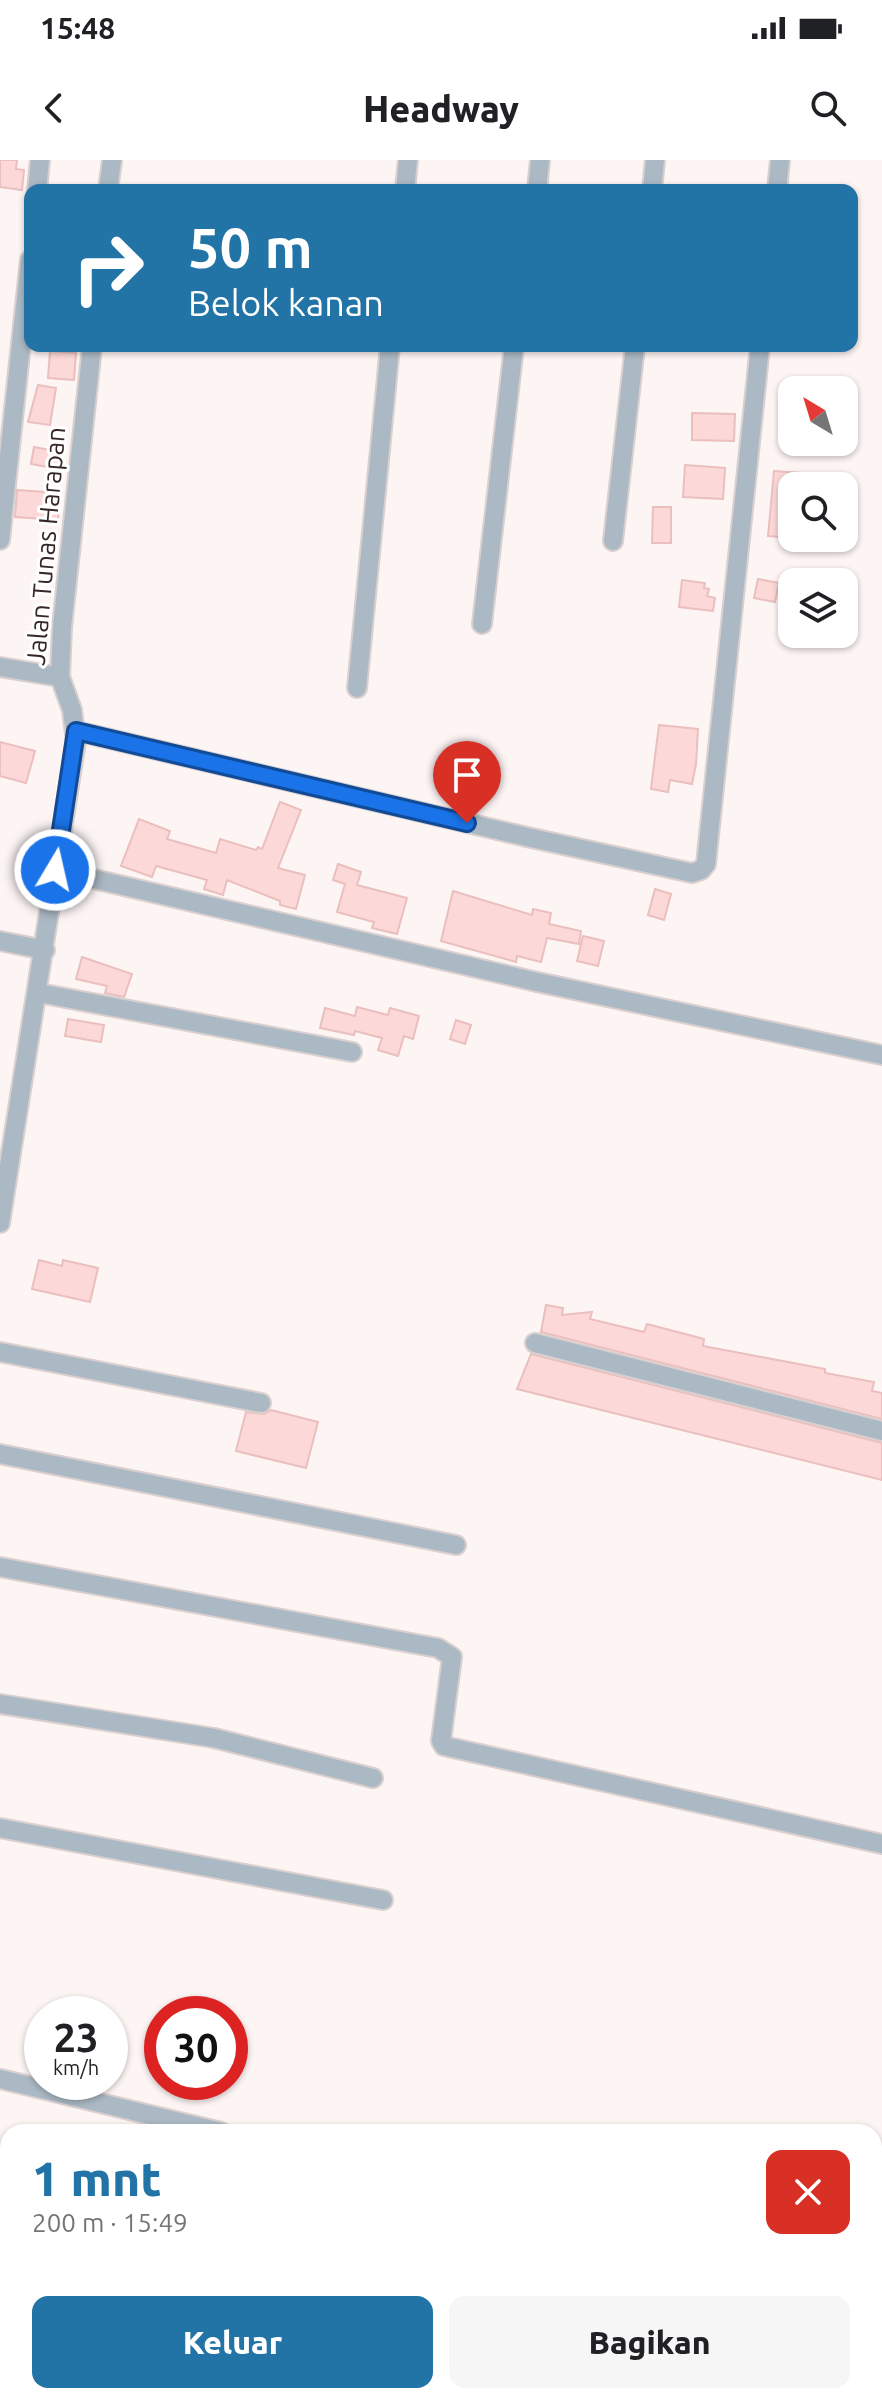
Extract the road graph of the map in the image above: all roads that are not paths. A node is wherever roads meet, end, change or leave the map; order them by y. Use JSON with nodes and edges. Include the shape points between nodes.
{"nodes":[{"id":1,"x":40,"y":160,"type":"edge"},
{"id":2,"x":112,"y":160,"type":"edge"},
{"id":3,"x":408,"y":160,"type":"edge"},
{"id":4,"x":540,"y":160,"type":"edge"},
{"id":5,"x":655,"y":160,"type":"edge"},
{"id":6,"x":780,"y":160,"type":"edge"},
{"id":7,"x":38,"y":184,"type":"edge"},
{"id":8,"x":109,"y":184,"type":"edge"},
{"id":9,"x":406,"y":184,"type":"edge"},
{"id":10,"x":538,"y":184,"type":"edge"},
{"id":11,"x":653,"y":184,"type":"edge"},
{"id":12,"x":778,"y":184,"type":"edge"},
{"id":13,"x":24,"y":316,"type":"edge"},
{"id":14,"x":91,"y":352,"type":"edge"},
{"id":15,"x":389,"y":352,"type":"edge"},
{"id":16,"x":513,"y":352,"type":"edge"},
{"id":17,"x":634,"y":352,"type":"edge"},
{"id":18,"x":759,"y":352,"type":"edge"},
{"id":19,"x":0,"y":540,"type":"edge"},
{"id":20,"x":613,"y":541,"type":"dead end"},
{"id":21,"x":482,"y":624,"type":"dead end"},
{"id":22,"x":0,"y":667,"type":"edge"},
{"id":23,"x":60,"y":677,"type":"junction"},
{"id":24,"x":357,"y":688,"type":"dead end"},
{"id":25,"x":76,"y":731,"type":"junction"},
{"id":26,"x":55,"y":870,"type":"junction"},
{"id":27,"x":0,"y":941,"type":"edge"},
{"id":28,"x":45,"y":950,"type":"junction"},
{"id":29,"x":39,"y":993,"type":"junction"},
{"id":30,"x":352,"y":1052,"type":"dead end"},
{"id":31,"x":882,"y":1055,"type":"edge"},
{"id":32,"x":2,"y":1198,"type":"edge"},
{"id":33,"x":0,"y":1223,"type":"edge"},
{"id":34,"x":535,"y":1343,"type":"dead end"},
{"id":35,"x":0,"y":1352,"type":"edge"},
{"id":36,"x":261,"y":1403,"type":"dead end"},
{"id":37,"x":882,"y":1431,"type":"edge"},
{"id":38,"x":0,"y":1454,"type":"edge"},
{"id":39,"x":456,"y":1545,"type":"dead end"},
{"id":40,"x":0,"y":1567,"type":"edge"},
{"id":41,"x":0,"y":1704,"type":"edge"},
{"id":42,"x":373,"y":1778,"type":"dead end"},
{"id":43,"x":0,"y":1828,"type":"edge"},
{"id":44,"x":882,"y":1844,"type":"edge"},
{"id":45,"x":383,"y":1900,"type":"dead end"},
{"id":46,"x":0,"y":2079,"type":"edge"},
{"id":47,"x":188,"y":2124,"type":"edge"}],
"edges":[{"from":1,"to":7,"type":"street"},
{"from":2,"to":8,"type":"street"},
{"from":3,"to":9,"type":"street"},
{"from":4,"to":10,"type":"street"},
{"from":5,"to":11,"type":"street"},
{"from":6,"to":12,"type":"street"},
{"from":13,"to":19,"type":"street"},
{"from":14,"to":23,"type":"street","name":"Jalan Tunas Harapan"},
{"from":15,"to":24,"type":"street"},
{"from":16,"to":21,"type":"street"},
{"from":17,"to":20,"type":"street"},
{"from":18,"to":25,"type":"street","via":[[706,864],[701,870],[692,873],[527,837]]},
{"from":22,"to":23,"type":"street"},
{"from":23,"to":25,"type":"street","name":"Jalan Tunas Harapan"},
{"from":25,"to":26,"type":"street","name":"Jalan Tunas Harapan"},
{"from":26,"to":28,"type":"street","name":"Jalan Tunas Harapan"},
{"from":26,"to":31,"type":"street","via":[[537,982]]},
{"from":27,"to":28,"type":"street"},
{"from":28,"to":29,"type":"street","name":"Jalan Tunas Harapan"},
{"from":29,"to":30,"type":"street"},
{"from":29,"to":32,"type":"street","name":"Jalan Tunas Harapan"},
{"from":32,"to":33,"type":"street","name":"Jalan Tunas Harapan"},
{"from":34,"to":37,"type":"street"},
{"from":35,"to":36,"type":"street"},
{"from":38,"to":39,"type":"street"},
{"from":40,"to":44,"type":"street","via":[[438,1648],[452,1657],[444,1746]]},
{"from":41,"to":42,"type":"street","via":[[214,1738]]},
{"from":43,"to":45,"type":"street"},
{"from":46,"to":47,"type":"street"}]}
